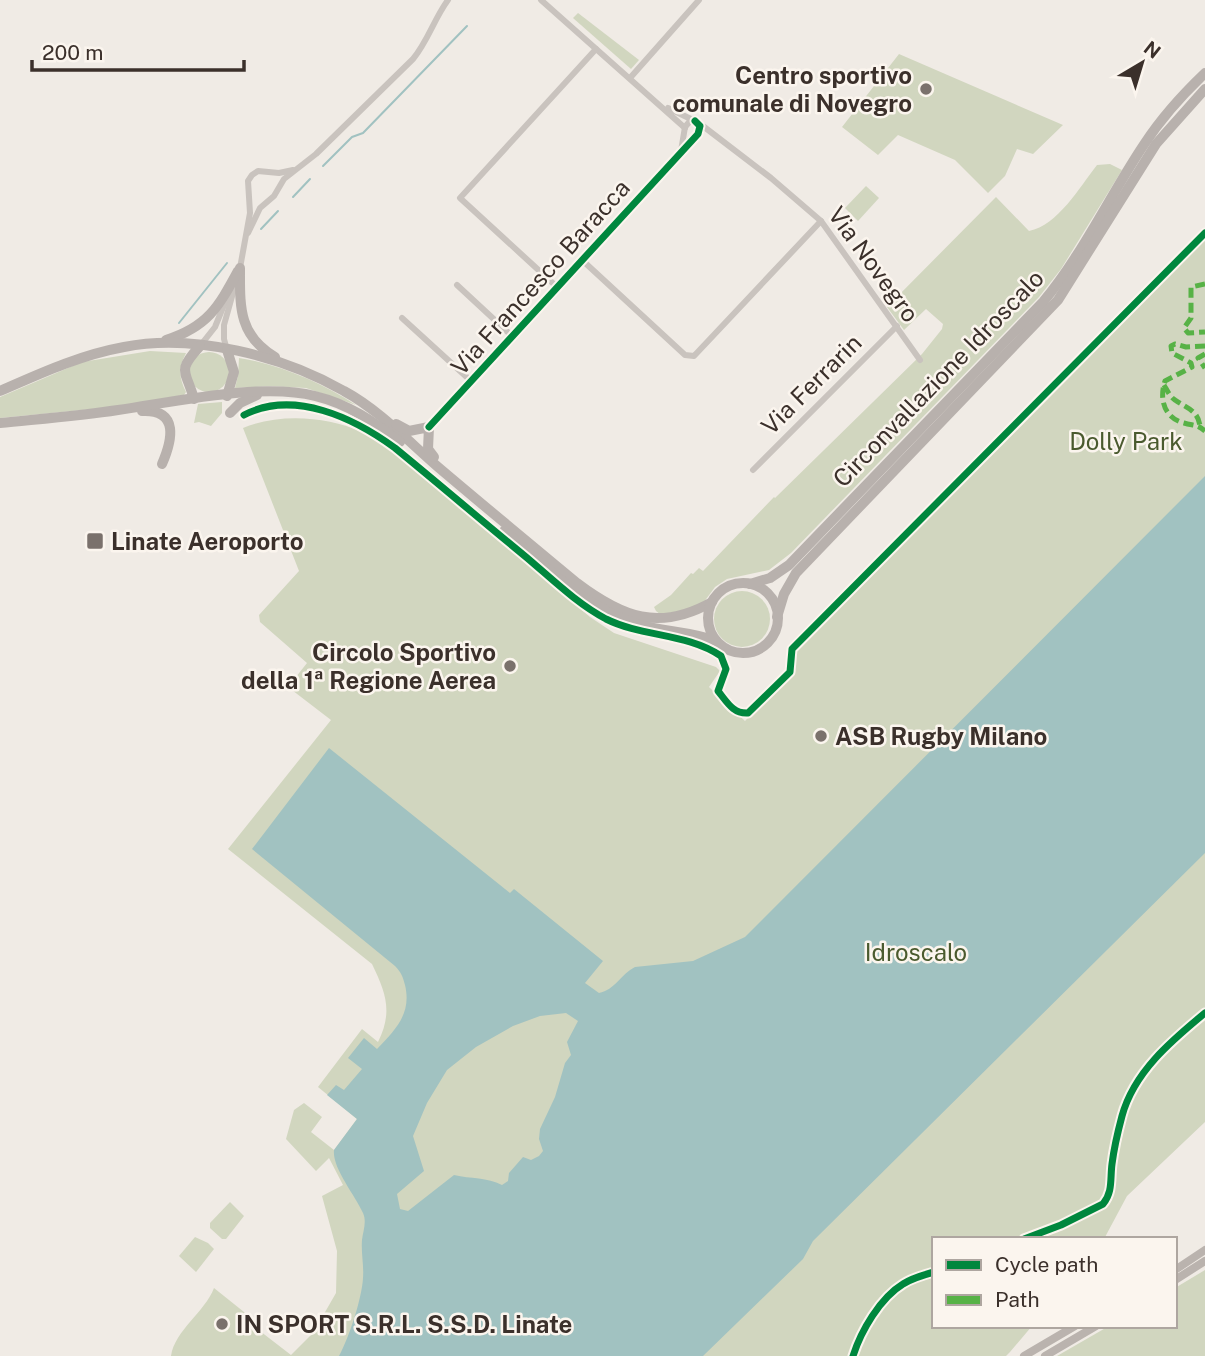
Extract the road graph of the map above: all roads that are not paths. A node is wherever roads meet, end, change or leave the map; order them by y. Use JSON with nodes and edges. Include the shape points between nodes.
{"nodes":[{"id":1,"x":448,"y":0,"type":"edge"},
{"id":2,"x":541,"y":0,"type":"edge"},
{"id":3,"x":699,"y":0,"type":"edge"},
{"id":4,"x":596,"y":49,"type":"junction"},
{"id":5,"x":1205,"y":73,"type":"edge"},
{"id":6,"x":630,"y":78,"type":"junction"},
{"id":7,"x":1205,"y":89,"type":"edge"},
{"id":8,"x":657,"y":102,"type":"junction"},
{"id":9,"x":696,"y":122,"type":"junction"},
{"id":10,"x":685,"y":130,"type":"junction"},
{"id":11,"x":698,"y":134,"type":"junction"},
{"id":12,"x":726,"y":144,"type":"junction"},
{"id":13,"x":681,"y":153,"type":"junction"},
{"id":14,"x":298,"y":168,"type":"junction"},
{"id":15,"x":271,"y":172,"type":"junction"},
{"id":16,"x":278,"y":187,"type":"junction"},
{"id":17,"x":250,"y":194,"type":"junction"},
{"id":18,"x":267,"y":201,"type":"junction"},
{"id":19,"x":821,"y":221,"type":"junction"},
{"id":20,"x":248,"y":233,"type":"junction"},
{"id":21,"x":582,"y":260,"type":"junction"},
{"id":22,"x":240,"y":268,"type":"junction"},
{"id":23,"x":457,"y":285,"type":"dead end"},
{"id":24,"x":557,"y":286,"type":"junction"},
{"id":25,"x":402,"y":318,"type":"dead end"},
{"id":26,"x":897,"y":327,"type":"junction"},
{"id":27,"x":512,"y":336,"type":"junction"},
{"id":28,"x":154,"y":343,"type":"junction"},
{"id":29,"x":200,"y":345,"type":"junction"},
{"id":30,"x":228,"y":350,"type":"junction"},
{"id":31,"x":920,"y":360,"type":"dead end"},
{"id":32,"x":310,"y":374,"type":"junction"},
{"id":33,"x":471,"y":381,"type":"junction"},
{"id":34,"x":0,"y":391,"type":"edge"},
{"id":35,"x":271,"y":391,"type":"junction"},
{"id":36,"x":227,"y":396,"type":"junction"},
{"id":37,"x":194,"y":399,"type":"junction"},
{"id":38,"x":357,"y":399,"type":"junction"},
{"id":39,"x":114,"y":411,"type":"junction"},
{"id":40,"x":230,"y":413,"type":"dead end"},
{"id":41,"x":0,"y":422,"type":"edge"},
{"id":42,"x":429,"y":426,"type":"junction"},
{"id":43,"x":162,"y":464,"type":"dead end"},
{"id":44,"x":753,"y":470,"type":"dead end"},
{"id":45,"x":463,"y":488,"type":"junction"},
{"id":46,"x":750,"y":584,"type":"junction"},
{"id":47,"x":712,"y":602,"type":"junction"},
{"id":48,"x":778,"y":617,"type":"junction"},
{"id":49,"x":716,"y":641,"type":"junction"},
{"id":50,"x":1205,"y":1250,"type":"edge"},
{"id":51,"x":1205,"y":1261,"type":"edge"},
{"id":52,"x":1177,"y":1269,"type":"edge"},
{"id":53,"x":1177,"y":1279,"type":"edge"},
{"id":54,"x":1072,"y":1328,"type":"edge"},
{"id":55,"x":1093,"y":1328,"type":"edge"},
{"id":56,"x":1024,"y":1356,"type":"edge"},
{"id":57,"x":1045,"y":1356,"type":"edge"}],
"edges":[{"from":1,"to":14,"type":"street","via":[[413,60]]},
{"from":2,"to":4,"type":"street","name":"Via Novegro"},
{"from":3,"to":6,"type":"street"},
{"from":4,"to":6,"type":"street","name":"Via Novegro"},
{"from":4,"to":24,"type":"street","via":[[460,198]]},
{"from":5,"to":46,"type":"main road","name":"Circonvallazione Idroscalo","via":[[1146,141],[1043,302],[789,565]]},
{"from":6,"to":8,"type":"street","name":"Via Novegro"},
{"from":7,"to":48,"type":"main road","name":"Circonvallazione Idroscalo","via":[[1156,144],[1058,300],[796,573]]},
{"from":8,"to":9,"type":"street","name":"Via Novegro"},
{"from":8,"to":10,"type":"street","name":"Via Novegro"},
{"from":9,"to":10,"type":"street","via":[[689,121]]},
{"from":9,"to":11,"type":"street","via":[[701,127]]},
{"from":9,"to":12,"type":"street","name":"Via Novegro"},
{"from":10,"to":11,"type":"street","via":[[691,136]]},
{"from":10,"to":13,"type":"street"},
{"from":11,"to":12,"type":"street","name":"Via Novegro"},
{"from":11,"to":13,"type":"street","name":"Via Francesco Baracca"},
{"from":12,"to":19,"type":"street","name":"Via Novegro"},
{"from":13,"to":21,"type":"street","name":"Via Francesco Baracca"},
{"from":14,"to":15,"type":"street"},
{"from":14,"to":16,"type":"street"},
{"from":15,"to":16,"type":"street"},
{"from":15,"to":17,"type":"street","via":[[261,170],[252,175],[247,184]]},
{"from":16,"to":18,"type":"street"},
{"from":17,"to":18,"type":"street"},
{"from":17,"to":20,"type":"street"},
{"from":18,"to":20,"type":"street"},
{"from":19,"to":21,"type":"street","via":[[694,356],[685,355]]},
{"from":19,"to":26,"type":"street","name":"Via Novegro"},
{"from":20,"to":22,"type":"street"},
{"from":21,"to":24,"type":"street","name":"Via Francesco Baracca"},
{"from":22,"to":28,"type":"main road","via":[[206,320],[188,332]]},
{"from":22,"to":29,"type":"street","via":[[216,324]]},
{"from":22,"to":30,"type":"street","via":[[224,325]]},
{"from":22,"to":32,"type":"main road","via":[[241,310],[251,335],[269,353]]},
{"from":23,"to":27,"type":"street"},
{"from":24,"to":27,"type":"street","name":"Via Francesco Baracca"},
{"from":25,"to":33,"type":"street"},
{"from":26,"to":31,"type":"street","name":"Via Novegro"},
{"from":26,"to":44,"type":"street","name":"Via Ferrarin"},
{"from":27,"to":33,"type":"street","name":"Via Francesco Baracca"},
{"from":28,"to":29,"type":"main road"},
{"from":28,"to":34,"type":"main road","via":[[80,358]]},
{"from":29,"to":30,"type":"main road"},
{"from":29,"to":37,"type":"main road","via":[[184,370]]},
{"from":30,"to":32,"type":"main road"},
{"from":30,"to":36,"type":"main road","via":[[234,372]]},
{"from":32,"to":38,"type":"main road"},
{"from":33,"to":42,"type":"street","name":"Via Francesco Baracca"},
{"from":35,"to":36,"type":"main road"},
{"from":35,"to":40,"type":"main road","via":[[251,397]]},
{"from":35,"to":49,"type":"main road","via":[[314,395],[369,418],[602,609],[651,628]]},
{"from":36,"to":37,"type":"main road"},
{"from":37,"to":39,"type":"main road"},
{"from":38,"to":42,"type":"main road","via":[[403,430]]},
{"from":38,"to":45,"type":"main road"},
{"from":39,"to":41,"type":"main road"},
{"from":39,"to":43,"type":"main road","via":[[152,411],[166,419],[172,435]]},
{"from":42,"to":45,"type":"main road","via":[[428,450]]},
{"from":45,"to":47,"type":"main road","via":[[577,583],[620,610],[666,619]]},
{"from":46,"to":47,"type":"main road","via":[[731,586]]},
{"from":46,"to":48,"type":"main road","via":[[770,597]]},
{"from":47,"to":49,"type":"main road","via":[[708,622]]},
{"from":48,"to":49,"type":"main road","via":[[774,634],[757,650],[735,652]]},
{"from":50,"to":52,"type":"main road"},
{"from":51,"to":53,"type":"main road"},
{"from":54,"to":56,"type":"main road"},
{"from":55,"to":57,"type":"main road"}]}
